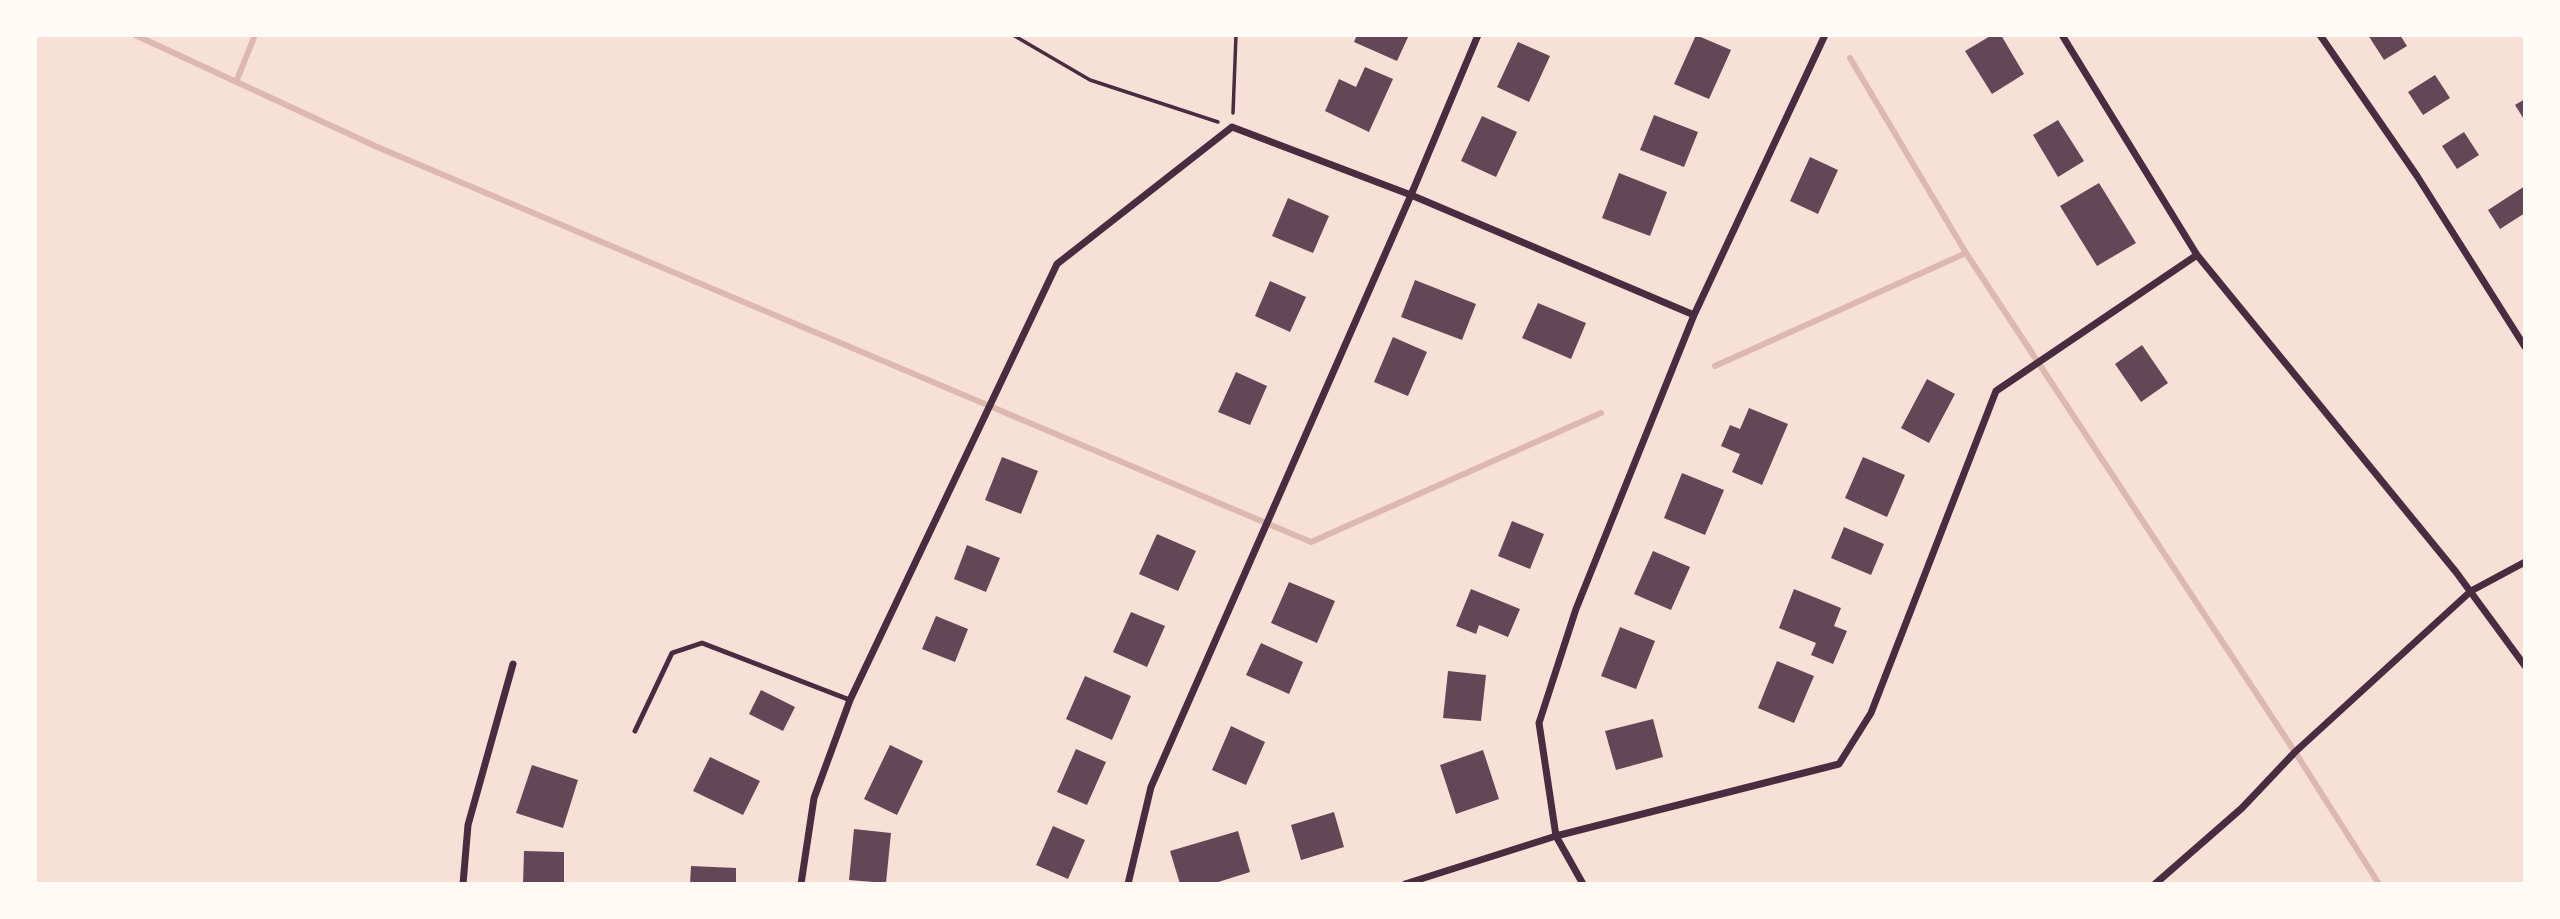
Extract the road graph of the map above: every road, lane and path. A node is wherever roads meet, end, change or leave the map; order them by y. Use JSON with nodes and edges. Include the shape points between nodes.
{"nodes":[{"id":1,"x":1013,"y":35,"type":"edge"},
{"id":2,"x":1237,"y":35,"type":"edge"},
{"id":3,"x":1478,"y":35,"type":"edge"},
{"id":4,"x":1825,"y":35,"type":"edge"},
{"id":5,"x":2062,"y":35,"type":"edge"},
{"id":6,"x":2320,"y":35,"type":"edge"},
{"id":7,"x":1232,"y":127,"type":"junction"},
{"id":8,"x":1411,"y":195,"type":"junction"},
{"id":9,"x":2197,"y":256,"type":"junction"},
{"id":10,"x":1694,"y":314,"type":"junction"},
{"id":11,"x":2525,"y":347,"type":"edge"},
{"id":12,"x":2525,"y":562,"type":"edge"},
{"id":13,"x":2471,"y":591,"type":"junction"},
{"id":14,"x":513,"y":664,"type":"dead end"},
{"id":15,"x":2525,"y":666,"type":"edge"},
{"id":16,"x":850,"y":701,"type":"junction"},
{"id":17,"x":635,"y":731,"type":"dead end"},
{"id":18,"x":1556,"y":836,"type":"junction"},
{"id":19,"x":463,"y":884,"type":"edge"},
{"id":20,"x":801,"y":884,"type":"edge"},
{"id":21,"x":1128,"y":884,"type":"edge"},
{"id":22,"x":1405,"y":884,"type":"edge"},
{"id":23,"x":1583,"y":884,"type":"edge"},
{"id":24,"x":2155,"y":884,"type":"edge"}],
"edges":[{"from":1,"to":7,"type":"path","via":[[1090,80]]},
{"from":2,"to":7,"type":"path"},
{"from":3,"to":8,"type":"street"},
{"from":4,"to":10,"type":"street"},
{"from":5,"to":9,"type":"street"},
{"from":6,"to":11,"type":"street","via":[[2417,176]]},
{"from":7,"to":8,"type":"street"},
{"from":7,"to":16,"type":"street","via":[[1057,264]]},
{"from":8,"to":10,"type":"street"},
{"from":8,"to":21,"type":"street","via":[[1151,787]]},
{"from":9,"to":13,"type":"street"},
{"from":9,"to":18,"type":"street","via":[[1996,391],[1871,713],[1839,764]]},
{"from":10,"to":18,"type":"street","via":[[1576,609],[1539,723]]},
{"from":12,"to":13,"type":"street"},
{"from":13,"to":15,"type":"street"},
{"from":13,"to":24,"type":"street"},
{"from":14,"to":19,"type":"street","via":[[468,825]]},
{"from":16,"to":17,"type":"lane","via":[[702,643],[672,653]]},
{"from":16,"to":20,"type":"street","via":[[814,798]]},
{"from":18,"to":22,"type":"street"},
{"from":18,"to":23,"type":"street"}]}
